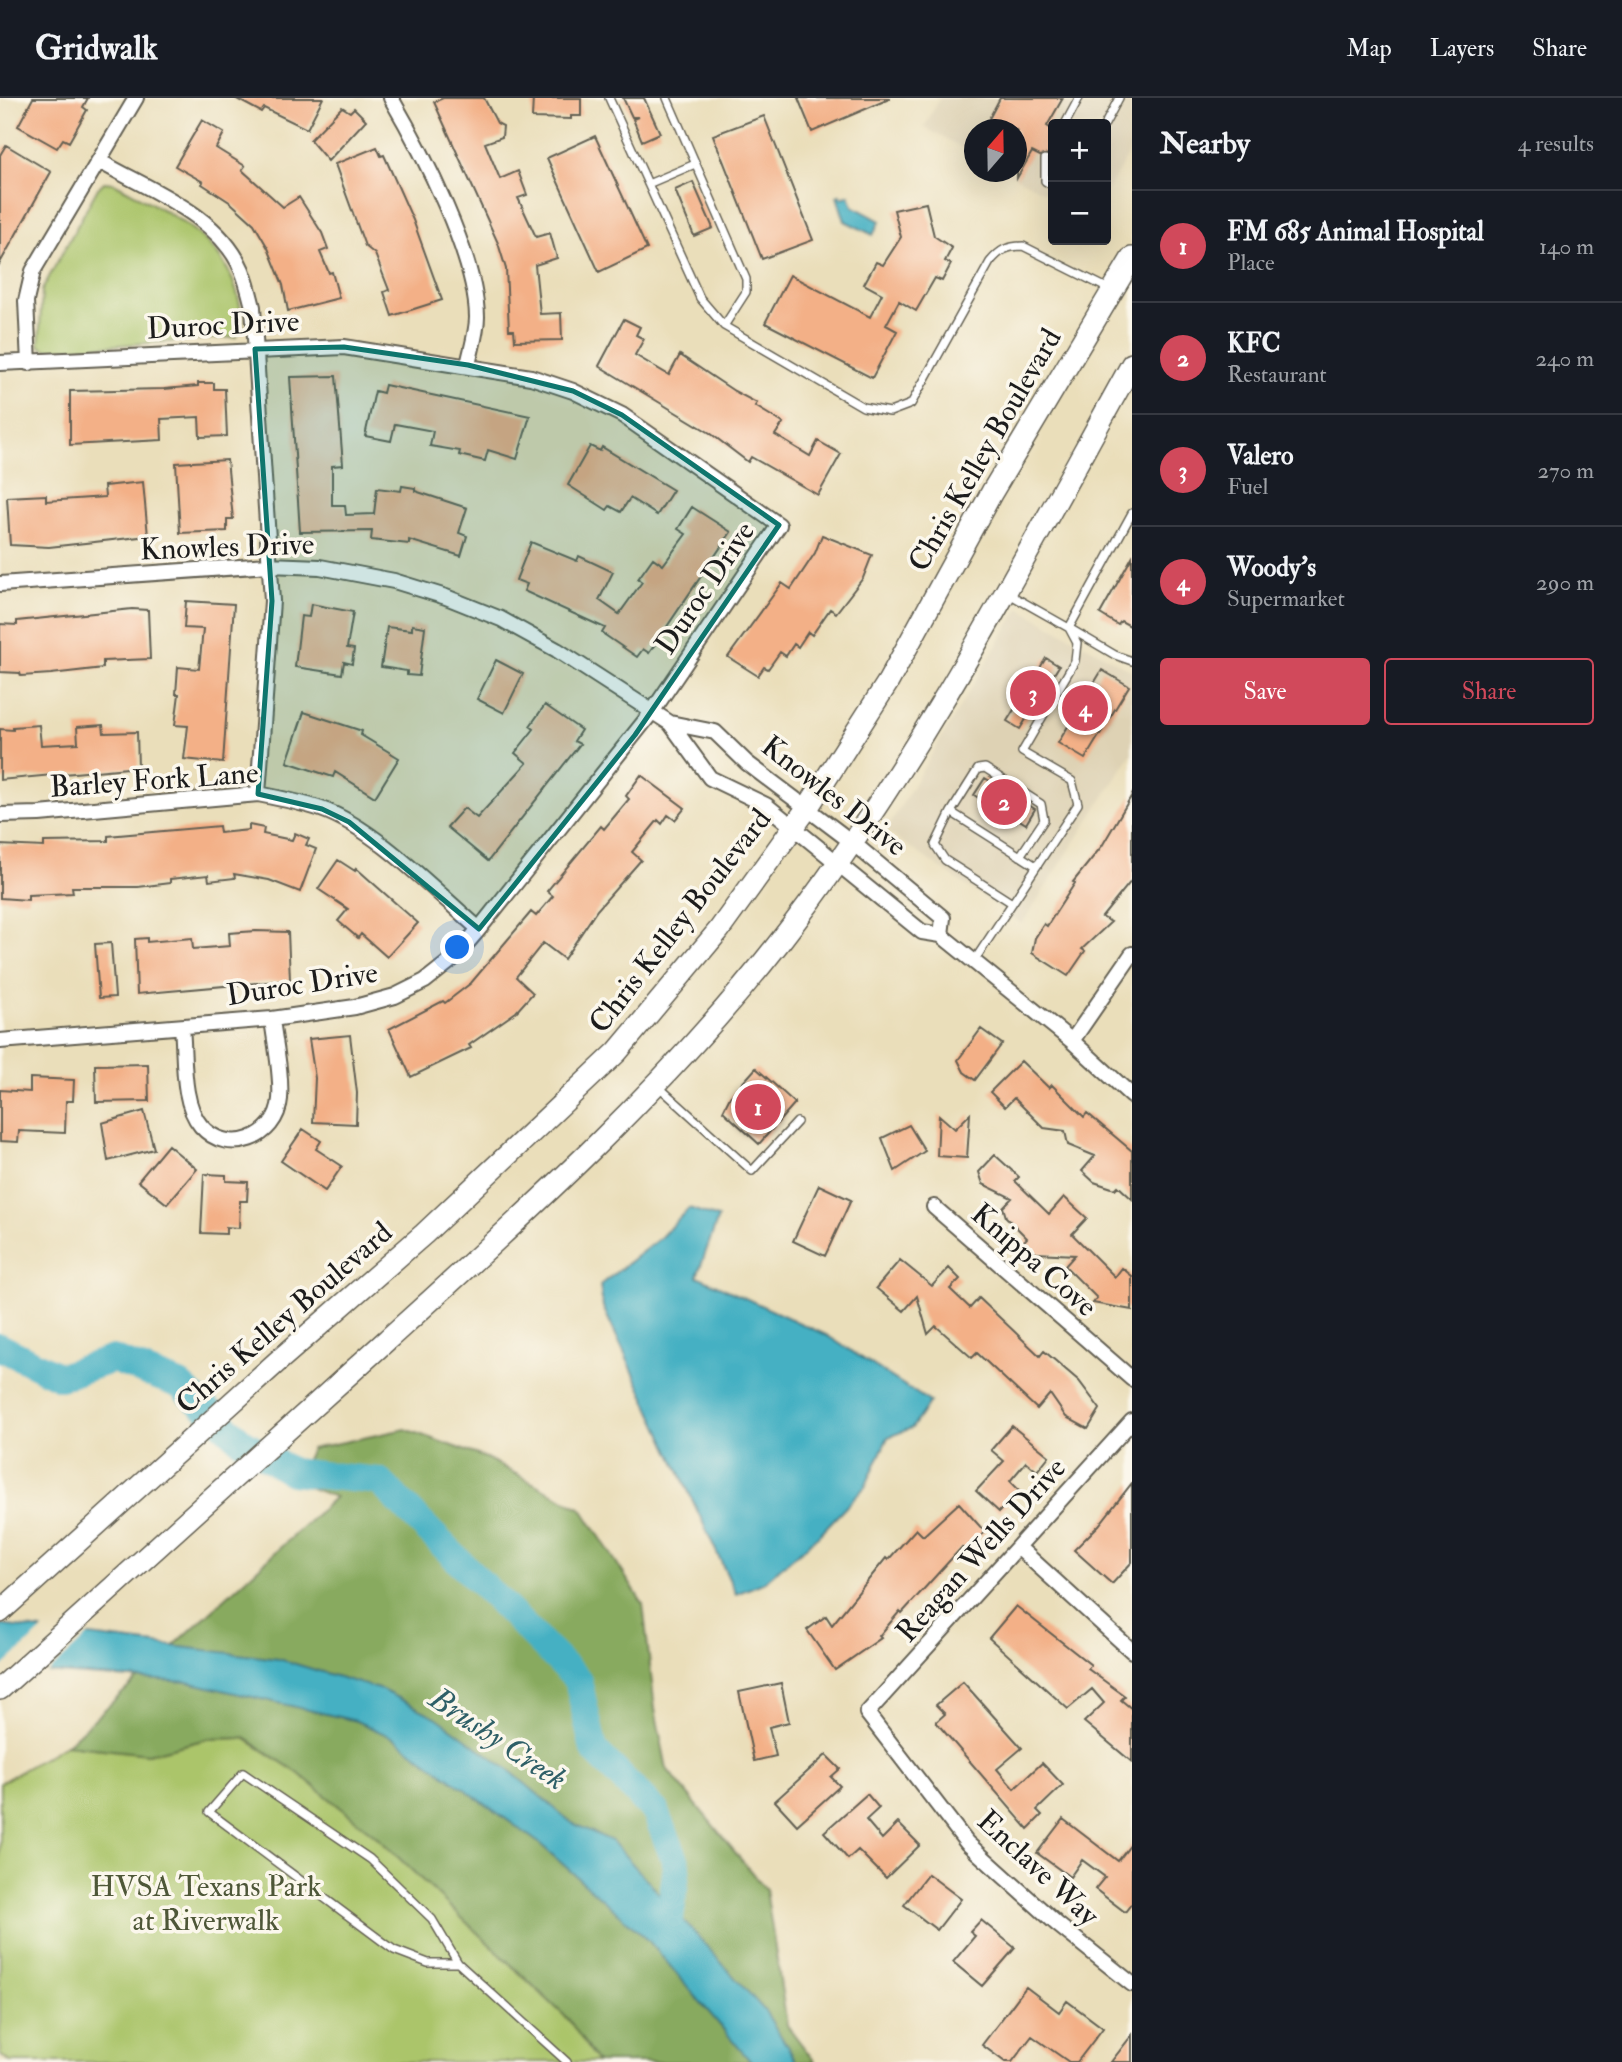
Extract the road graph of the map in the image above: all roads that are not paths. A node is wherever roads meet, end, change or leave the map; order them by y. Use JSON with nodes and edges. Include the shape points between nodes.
{"nodes":[{"id":1,"x":136,"y":98,"type":"edge"},
{"id":2,"x":391,"y":98,"type":"edge"},
{"id":3,"x":609,"y":98,"type":"edge"},
{"id":4,"x":667,"y":98,"type":"edge"},
{"id":5,"x":1079,"y":98,"type":"edge"},
{"id":6,"x":1119,"y":98,"type":"edge"},
{"id":7,"x":1068,"y":119,"type":"edge"},
{"id":8,"x":1108,"y":119,"type":"edge"},
{"id":9,"x":1045,"y":159,"type":"dead end"},
{"id":10,"x":101,"y":162,"type":"junction"},
{"id":11,"x":695,"y":164,"type":"junction"},
{"id":12,"x":1048,"y":183,"type":"edge"},
{"id":13,"x":648,"y":184,"type":"junction"},
{"id":14,"x":1132,"y":258,"type":"edge"},
{"id":15,"x":1112,"y":291,"type":"junction"},
{"id":16,"x":724,"y":326,"type":"junction"},
{"id":17,"x":255,"y":349,"type":"junction"},
{"id":18,"x":29,"y":362,"type":"junction"},
{"id":19,"x":0,"y":363,"type":"edge"},
{"id":20,"x":1132,"y":364,"type":"edge"},
{"id":21,"x":468,"y":365,"type":"junction"},
{"id":22,"x":1132,"y":513,"type":"edge"},
{"id":23,"x":269,"y":565,"type":"junction"},
{"id":24,"x":0,"y":584,"type":"edge"},
{"id":25,"x":1005,"y":592,"type":"junction"},
{"id":26,"x":1069,"y":628,"type":"junction"},
{"id":27,"x":1132,"y":661,"type":"edge"},
{"id":28,"x":652,"y":712,"type":"junction"},
{"id":29,"x":670,"y":723,"type":"junction"},
{"id":30,"x":258,"y":794,"type":"junction"},
{"id":31,"x":808,"y":807,"type":"junction"},
{"id":32,"x":951,"y":812,"type":"junction"},
{"id":33,"x":0,"y":815,"type":"edge"},
{"id":34,"x":793,"y":826,"type":"junction"},
{"id":35,"x":853,"y":843,"type":"junction"},
{"id":36,"x":1020,"y":856,"type":"junction"},
{"id":37,"x":838,"y":862,"type":"junction"},
{"id":38,"x":1036,"y":866,"type":"junction"},
{"id":39,"x":1012,"y":903,"type":"junction"},
{"id":40,"x":479,"y":929,"type":"junction"},
{"id":41,"x":941,"y":935,"type":"junction"},
{"id":42,"x":1132,"y":954,"type":"edge"},
{"id":43,"x":974,"y":961,"type":"junction"},
{"id":44,"x":272,"y":1019,"type":"junction"},
{"id":45,"x":182,"y":1027,"type":"junction"},
{"id":46,"x":0,"y":1041,"type":"edge"},
{"id":47,"x":1072,"y":1041,"type":"junction"},
{"id":48,"x":657,"y":1085,"type":"junction"},
{"id":49,"x":1132,"y":1096,"type":"edge"},
{"id":50,"x":797,"y":1122,"type":"dead end"},
{"id":51,"x":934,"y":1207,"type":"dead end"},
{"id":52,"x":1132,"y":1378,"type":"edge"},
{"id":53,"x":1132,"y":1421,"type":"edge"},
{"id":54,"x":1019,"y":1548,"type":"junction"},
{"id":55,"x":0,"y":1612,"type":"edge"},
{"id":56,"x":1132,"y":1651,"type":"edge"},
{"id":57,"x":0,"y":1689,"type":"edge"},
{"id":58,"x":867,"y":1713,"type":"joint"},
{"id":59,"x":458,"y":1963,"type":"junction"},
{"id":60,"x":1132,"y":1984,"type":"edge"},
{"id":61,"x":567,"y":2062,"type":"edge"}],
"edges":[{"from":1,"to":10,"type":"street"},
{"from":2,"to":21,"type":"street","via":[[463,250],[473,284],[477,319]]},
{"from":3,"to":13,"type":"lane"},
{"from":4,"to":11,"type":"lane"},
{"from":5,"to":7,"type":"lane"},
{"from":6,"to":8,"type":"lane"},
{"from":9,"to":12,"type":"lane"},
{"from":10,"to":17,"type":"street","via":[[197,216],[219,236],[242,268],[253,307]]},
{"from":10,"to":18,"type":"street","via":[[33,271],[26,301]]},
{"from":11,"to":13,"type":"lane"},
{"from":11,"to":16,"type":"lane","via":[[746,279],[746,292]]},
{"from":13,"to":16,"type":"lane","via":[[700,298]]},
{"from":14,"to":15,"type":"main road","name":"Chris Kelley Boulevard"},
{"from":15,"to":16,"type":"lane","via":[[1023,246],[999,251],[911,404],[890,412],[863,407]]},
{"from":15,"to":31,"type":"main road","name":"Chris Kelley Boulevard","via":[[992,492],[888,682]]},
{"from":17,"to":18,"type":"street","name":"Duroc Drive"},
{"from":17,"to":21,"type":"street","name":"Duroc Drive","via":[[344,347]]},
{"from":17,"to":23,"type":"street"},
{"from":18,"to":19,"type":"street","name":"Duroc Drive"},
{"from":20,"to":25,"type":"main road"},
{"from":21,"to":28,"type":"street","name":"Duroc Drive","via":[[531,377],[622,415],[779,525]]},
{"from":22,"to":26,"type":"lane"},
{"from":23,"to":24,"type":"street","name":"Knowles Drive"},
{"from":23,"to":28,"type":"street","name":"Knowles Drive","via":[[320,567],[394,581],[446,597],[523,631]]},
{"from":23,"to":30,"type":"street","via":[[272,601]]},
{"from":25,"to":26,"type":"lane"},
{"from":25,"to":35,"type":"main road","via":[[948,693]]},
{"from":26,"to":27,"type":"lane"},
{"from":26,"to":38,"type":"lane","via":[[1077,643],[1075,660],[1022,752],[1072,781],[1077,804]]},
{"from":28,"to":29,"type":"street","name":"Knowles Drive"},
{"from":28,"to":40,"type":"street","name":"Duroc Drive"},
{"from":29,"to":31,"type":"street","name":"Knowles Drive","via":[[715,732],[747,763]]},
{"from":29,"to":34,"type":"street","name":"Knowles Drive","via":[[710,778],[766,805]]},
{"from":30,"to":33,"type":"street","name":"Barley Fork Lane"},
{"from":30,"to":40,"type":"street","name":"Barley Fork Lane","via":[[322,809],[349,822]]},
{"from":31,"to":34,"type":"main road","name":"Chris Kelley Boulevard"},
{"from":31,"to":35,"type":"street","name":"Knowles Drive"},
{"from":32,"to":36,"type":"lane"},
{"from":32,"to":36,"type":"lane","via":[[978,769],[985,768],[1041,804],[1044,820]]},
{"from":32,"to":39,"type":"lane","via":[[935,845],[945,860]]},
{"from":34,"to":37,"type":"street","name":"Knowles Drive"},
{"from":34,"to":55,"type":"main road","name":"Chris Kelley Boulevard","via":[[719,930],[617,1052],[424,1234]]},
{"from":35,"to":37,"type":"main road"},
{"from":35,"to":41,"type":"street","name":"Knowles Drive","via":[[943,918]]},
{"from":36,"to":38,"type":"lane"},
{"from":37,"to":41,"type":"street","name":"Knowles Drive","via":[[922,932]]},
{"from":37,"to":48,"type":"main road","via":[[778,944]]},
{"from":38,"to":39,"type":"lane"},
{"from":39,"to":43,"type":"lane"},
{"from":40,"to":44,"type":"street","name":"Duroc Drive","via":[[454,958],[425,981],[395,996]]},
{"from":41,"to":43,"type":"street","name":"Knowles Drive"},
{"from":42,"to":47,"type":"street"},
{"from":43,"to":47,"type":"street","name":"Knowles Drive"},
{"from":44,"to":45,"type":"street","name":"Duroc Drive"},
{"from":44,"to":45,"type":"street","via":[[281,1100],[273,1124],[257,1137],[238,1143],[218,1139],[201,1127],[190,1107]]},
{"from":45,"to":46,"type":"street","name":"Duroc Drive"},
{"from":47,"to":49,"type":"street","name":"Knowles Drive"},
{"from":48,"to":50,"type":"lane","via":[[752,1171]]},
{"from":48,"to":57,"type":"main road","via":[[547,1194]]},
{"from":51,"to":52,"type":"street","name":"Knippa Cove"},
{"from":53,"to":54,"type":"street","name":"Reagan Wells Drive"},
{"from":54,"to":56,"type":"street"},
{"from":54,"to":58,"type":"street","name":"Reagan Wells Drive"},
{"from":58,"to":60,"type":"street","name":"Enclave Way","via":[[967,1843]]},
{"from":59,"to":59,"type":"lane","via":[[428,1964],[394,1950],[209,1812],[243,1773],[370,1859],[432,1919]]},
{"from":59,"to":61,"type":"lane"}]}
